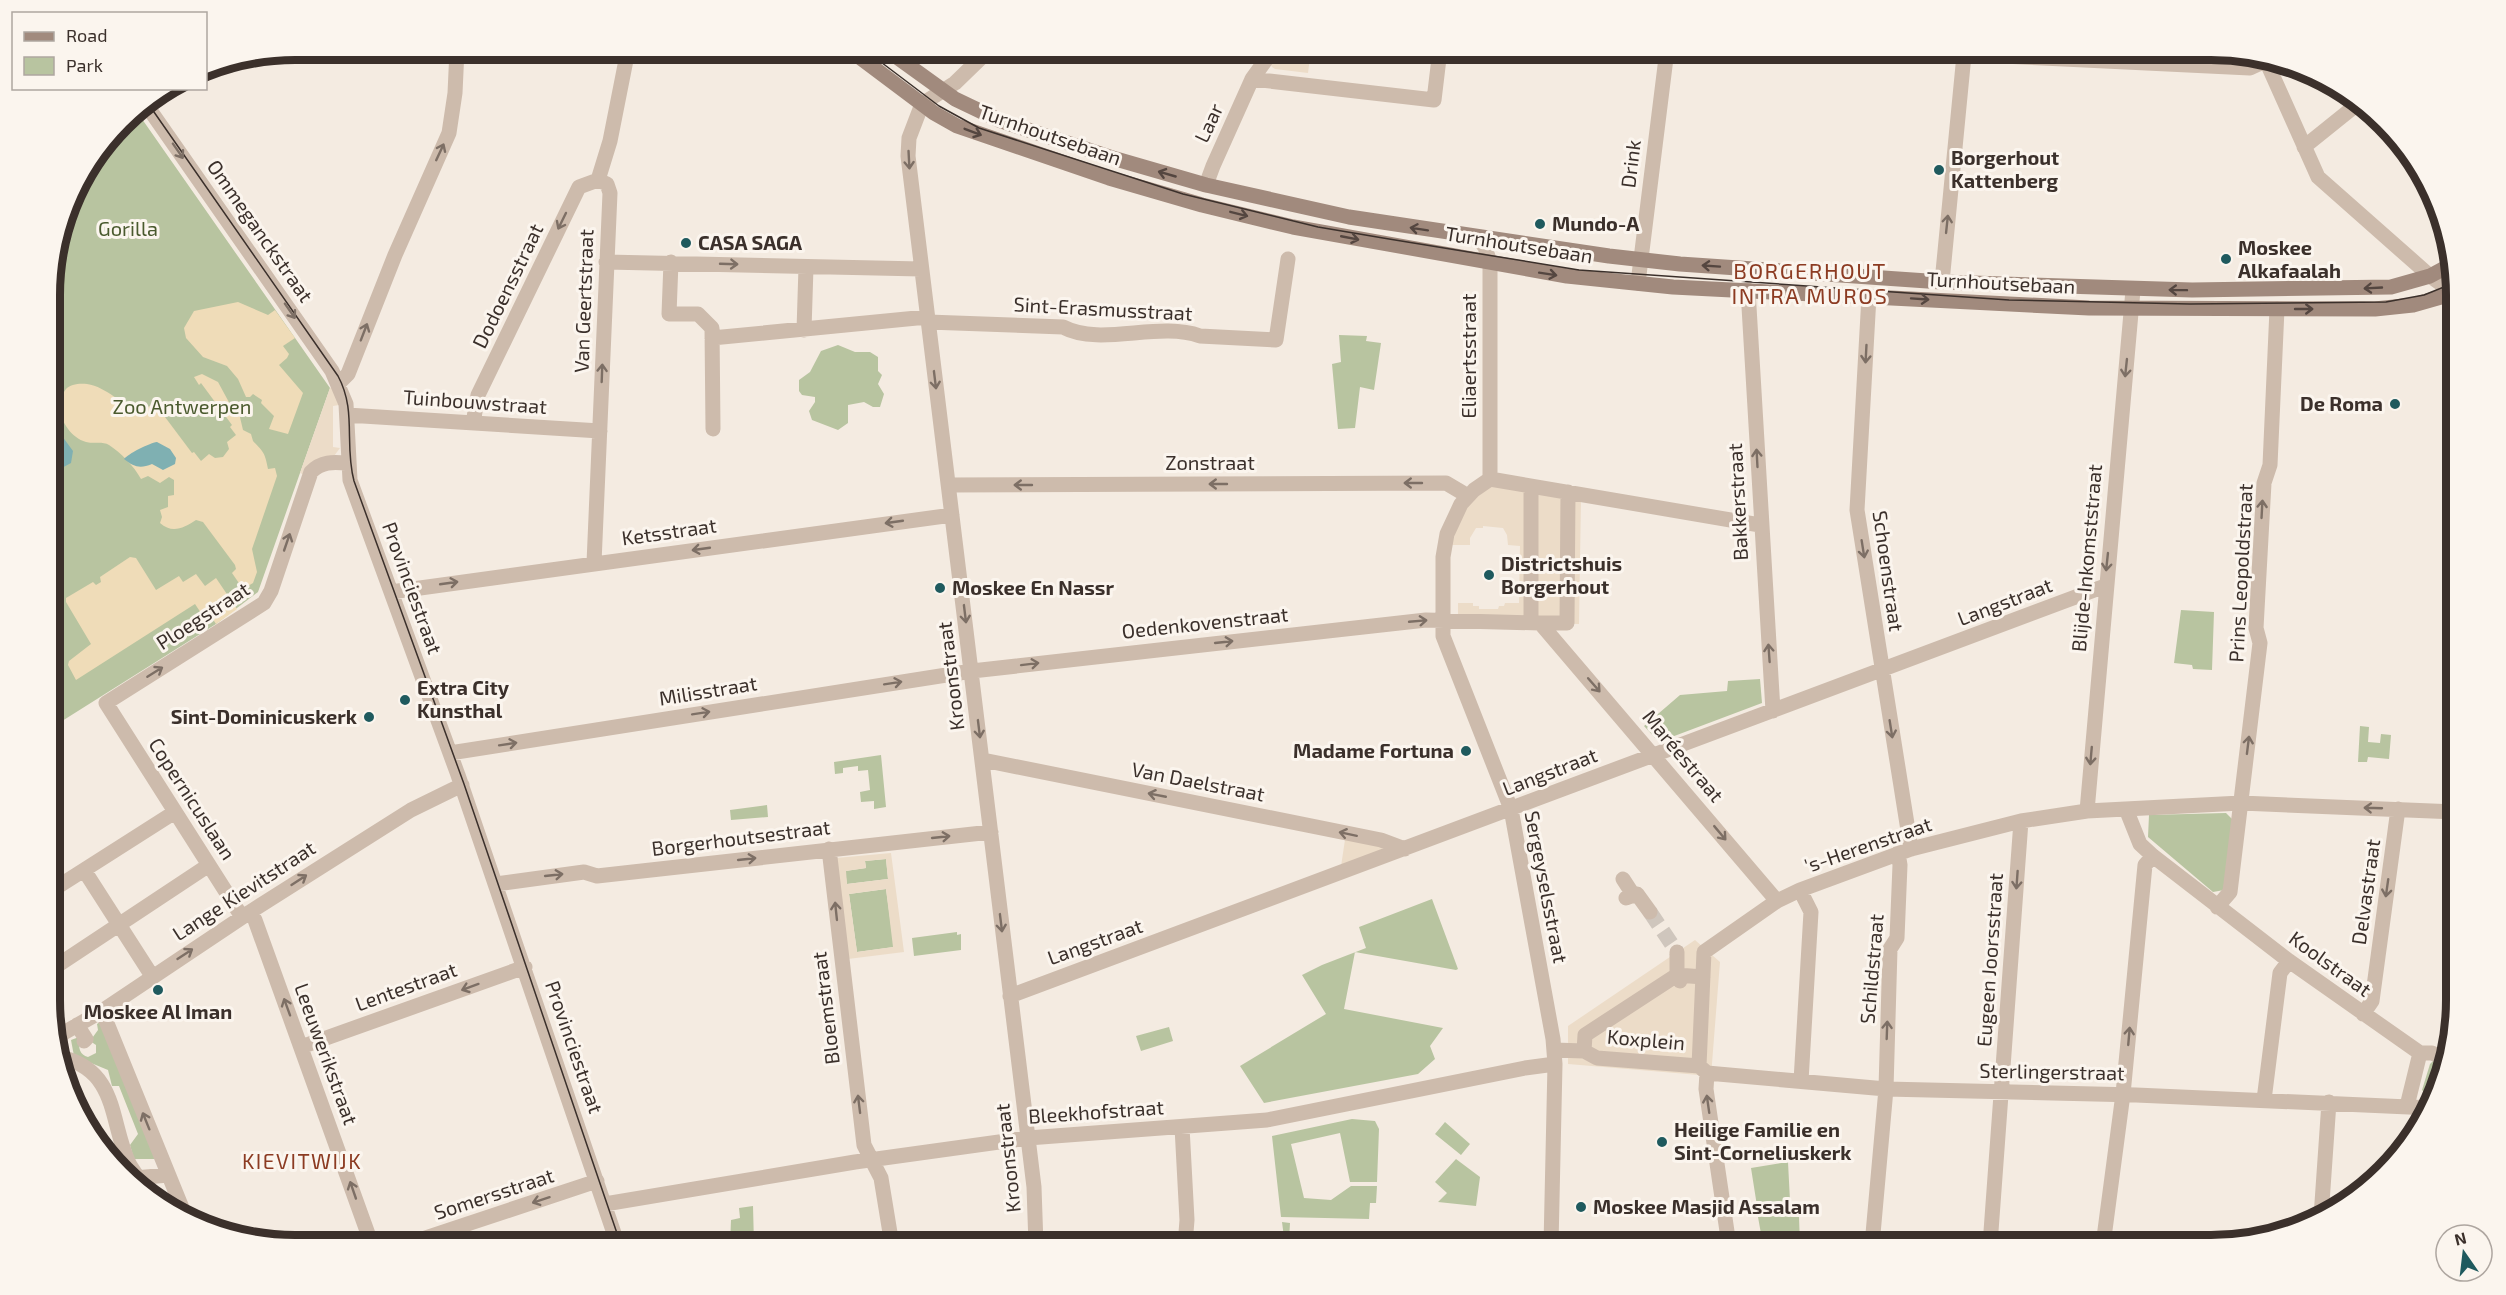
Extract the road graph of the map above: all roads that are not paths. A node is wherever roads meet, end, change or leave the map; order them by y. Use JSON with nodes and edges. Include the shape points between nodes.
{"nodes":[{"id":1,"x":457,"y":60,"type":"edge"},
{"id":2,"x":626,"y":60,"type":"edge"},
{"id":3,"x":863,"y":60,"type":"edge"},
{"id":4,"x":901,"y":60,"type":"edge"},
{"id":5,"x":978,"y":60,"type":"edge"},
{"id":6,"x":1266,"y":60,"type":"edge"},
{"id":7,"x":1439,"y":60,"type":"edge"},
{"id":8,"x":1666,"y":60,"type":"edge"},
{"id":9,"x":1964,"y":60,"type":"edge"},
{"id":10,"x":2074,"y":60,"type":"edge"},
{"id":11,"x":2257,"y":65,"type":"edge"},
{"id":12,"x":2267,"y":67,"type":"edge"},
{"id":13,"x":1252,"y":79,"type":"junction"},
{"id":14,"x":943,"y":91,"type":"junction"},
{"id":15,"x":922,"y":104,"type":"junction"},
{"id":16,"x":2353,"y":108,"type":"edge"},
{"id":17,"x":150,"y":110,"type":"edge"},
{"id":18,"x":2304,"y":147,"type":"junction"},
{"id":19,"x":598,"y":180,"type":"junction"},
{"id":20,"x":1206,"y":185,"type":"junction"},
{"id":21,"x":1477,"y":237,"type":"junction"},
{"id":22,"x":1288,"y":259,"type":"dead end"},
{"id":23,"x":1641,"y":260,"type":"junction"},
{"id":24,"x":606,"y":262,"type":"junction"},
{"id":25,"x":671,"y":262,"type":"junction"},
{"id":26,"x":1490,"y":263,"type":"junction"},
{"id":27,"x":806,"y":267,"type":"junction"},
{"id":28,"x":2444,"y":268,"type":"edge"},
{"id":29,"x":921,"y":269,"type":"junction"},
{"id":30,"x":2430,"y":276,"type":"junction"},
{"id":31,"x":1942,"y":282,"type":"junction"},
{"id":32,"x":1638,"y":283,"type":"junction"},
{"id":33,"x":2445,"y":287,"type":"edge"},
{"id":34,"x":1748,"y":290,"type":"junction"},
{"id":35,"x":2133,"y":290,"type":"junction"},
{"id":36,"x":2446,"y":295,"type":"edge"},
{"id":37,"x":1869,"y":296,"type":"junction"},
{"id":38,"x":2132,"y":309,"type":"junction"},
{"id":39,"x":2277,"y":309,"type":"junction"},
{"id":40,"x":927,"y":319,"type":"junction"},
{"id":41,"x":804,"y":330,"type":"junction"},
{"id":42,"x":712,"y":338,"type":"junction"},
{"id":43,"x":339,"y":384,"type":"junction"},
{"id":44,"x":347,"y":415,"type":"junction"},
{"id":45,"x":473,"y":423,"type":"junction"},
{"id":46,"x":713,"y":429,"type":"dead end"},
{"id":47,"x":600,"y":431,"type":"junction"},
{"id":48,"x":338,"y":455,"type":"junction"},
{"id":49,"x":1490,"y":479,"type":"junction"},
{"id":50,"x":949,"y":485,"type":"junction"},
{"id":51,"x":1531,"y":486,"type":"junction"},
{"id":52,"x":1569,"y":492,"type":"junction"},
{"id":53,"x":1468,"y":496,"type":"junction"},
{"id":54,"x":952,"y":515,"type":"junction"},
{"id":55,"x":1760,"y":525,"type":"junction"},
{"id":56,"x":594,"y":563,"type":"junction"},
{"id":57,"x":2105,"y":586,"type":"junction"},
{"id":58,"x":391,"y":592,"type":"junction"},
{"id":59,"x":1443,"y":620,"type":"junction"},
{"id":60,"x":1536,"y":622,"type":"junction"},
{"id":61,"x":972,"y":671,"type":"junction"},
{"id":62,"x":1882,"y":672,"type":"junction"},
{"id":63,"x":106,"y":704,"type":"joint"},
{"id":64,"x":1773,"y":711,"type":"junction"},
{"id":65,"x":450,"y":753,"type":"junction"},
{"id":66,"x":1654,"y":754,"type":"junction"},
{"id":67,"x":983,"y":760,"type":"junction"},
{"id":68,"x":462,"y":785,"type":"junction"},
{"id":69,"x":2241,"y":803,"type":"junction"},
{"id":70,"x":1510,"y":809,"type":"junction"},
{"id":71,"x":2126,"y":809,"type":"junction"},
{"id":72,"x":2398,"y":809,"type":"junction"},
{"id":73,"x":2086,"y":811,"type":"junction"},
{"id":74,"x":175,"y":812,"type":"junction"},
{"id":75,"x":2446,"y":812,"type":"edge"},
{"id":76,"x":2021,"y":821,"type":"junction"},
{"id":77,"x":991,"y":832,"type":"junction"},
{"id":78,"x":829,"y":849,"type":"junction"},
{"id":79,"x":1405,"y":849,"type":"junction"},
{"id":80,"x":1904,"y":851,"type":"junction"},
{"id":81,"x":2153,"y":856,"type":"junction"},
{"id":82,"x":209,"y":865,"type":"junction"},
{"id":83,"x":84,"y":870,"type":"junction"},
{"id":84,"x":1623,"y":879,"type":"dead end"},
{"id":85,"x":496,"y":884,"type":"junction"},
{"id":86,"x":60,"y":885,"type":"edge"},
{"id":87,"x":1800,"y":890,"type":"junction"},
{"id":88,"x":1777,"y":901,"type":"junction"},
{"id":89,"x":2217,"y":907,"type":"junction"},
{"id":90,"x":1650,"y":912,"type":"tunnel mouth"},
{"id":91,"x":246,"y":914,"type":"junction"},
{"id":92,"x":119,"y":924,"type":"junction"},
{"id":93,"x":1677,"y":952,"type":"tunnel mouth"},
{"id":94,"x":2289,"y":961,"type":"junction"},
{"id":95,"x":60,"y":963,"type":"edge"},
{"id":96,"x":525,"y":967,"type":"junction"},
{"id":97,"x":152,"y":976,"type":"junction"},
{"id":98,"x":1703,"y":977,"type":"junction"},
{"id":99,"x":1678,"y":978,"type":"junction"},
{"id":100,"x":1010,"y":996,"type":"junction"},
{"id":101,"x":102,"y":1011,"type":"junction"},
{"id":102,"x":2363,"y":1014,"type":"junction"},
{"id":103,"x":77,"y":1025,"type":"junction"},
{"id":104,"x":62,"y":1033,"type":"edge"},
{"id":105,"x":84,"y":1041,"type":"dead end"},
{"id":106,"x":301,"y":1047,"type":"junction"},
{"id":107,"x":1584,"y":1051,"type":"junction"},
{"id":108,"x":2420,"y":1053,"type":"junction"},
{"id":109,"x":2439,"y":1056,"type":"edge"},
{"id":110,"x":1554,"y":1057,"type":"junction"},
{"id":111,"x":68,"y":1059,"type":"edge"},
{"id":112,"x":1703,"y":1070,"type":"junction"},
{"id":113,"x":1801,"y":1081,"type":"junction"},
{"id":114,"x":1886,"y":1089,"type":"junction"},
{"id":115,"x":2002,"y":1092,"type":"junction"},
{"id":116,"x":2123,"y":1094,"type":"junction"},
{"id":117,"x":2264,"y":1100,"type":"junction"},
{"id":118,"x":2329,"y":1102,"type":"junction"},
{"id":119,"x":2407,"y":1106,"type":"junction"},
{"id":120,"x":2420,"y":1107,"type":"edge"},
{"id":121,"x":1182,"y":1127,"type":"junction"},
{"id":122,"x":1028,"y":1138,"type":"junction"},
{"id":123,"x":873,"y":1160,"type":"junction"},
{"id":124,"x":131,"y":1168,"type":"edge"},
{"id":125,"x":168,"y":1175,"type":"junction"},
{"id":126,"x":141,"y":1178,"type":"edge"},
{"id":127,"x":597,"y":1181,"type":"junction"},
{"id":128,"x":605,"y":1204,"type":"junction"},
{"id":129,"x":181,"y":1206,"type":"edge"},
{"id":130,"x":2322,"y":1207,"type":"edge"},
{"id":131,"x":368,"y":1235,"type":"edge"},
{"id":132,"x":434,"y":1235,"type":"edge"},
{"id":133,"x":615,"y":1235,"type":"edge"},
{"id":134,"x":890,"y":1235,"type":"edge"},
{"id":135,"x":1036,"y":1235,"type":"edge"},
{"id":136,"x":1186,"y":1235,"type":"edge"},
{"id":137,"x":1551,"y":1235,"type":"edge"},
{"id":138,"x":1727,"y":1235,"type":"edge"},
{"id":139,"x":1873,"y":1235,"type":"edge"},
{"id":140,"x":1991,"y":1235,"type":"edge"},
{"id":141,"x":2104,"y":1235,"type":"edge"}],
"edges":[{"from":43,"to":1,"type":"street","one_way":true,"via":[[348,374],[394,255],[449,133]]},
{"from":2,"to":19,"type":"street"},
{"from":3,"to":15,"type":"main road","name":"Turnhoutsebaan"},
{"from":4,"to":14,"type":"main road","name":"Turnhoutsebaan"},
{"from":5,"to":14,"type":"street"},
{"from":6,"to":13,"type":"street","name":"Laar"},
{"from":7,"to":13,"type":"street","via":[[1434,100]]},
{"from":8,"to":23,"type":"street","name":"Drink"},
{"from":31,"to":9,"type":"street","one_way":true},
{"from":10,"to":11,"type":"street","via":[[2250,68]]},
{"from":12,"to":18,"type":"street"},
{"from":13,"to":20,"type":"street","name":"Laar"},
{"from":14,"to":15,"type":"street"},
{"from":20,"to":14,"type":"main road","name":"Turnhoutsebaan","one_way":true,"via":[[1001,122]]},
{"from":15,"to":26,"type":"main road","name":"Turnhoutsebaan","one_way":true,"via":[[957,126],[998,141],[1192,202],[1293,227]]},
{"from":15,"to":29,"type":"street","name":"Kroonstraat","one_way":true,"via":[[909,138],[908,156]]},
{"from":16,"to":18,"type":"street"},
{"from":17,"to":43,"type":"street","name":"Ommeganckstraat","one_way":true},
{"from":18,"to":30,"type":"street","via":[[2318,177]]},
{"from":19,"to":24,"type":"street","name":"Van Geertstraat","via":[[607,184],[610,193]]},
{"from":19,"to":45,"type":"street","name":"Dodoensstraat","one_way":true,"via":[[579,187],[478,395]]},
{"from":21,"to":20,"type":"main road","name":"Turnhoutsebaan","one_way":true,"via":[[1338,215]]},
{"from":21,"to":23,"type":"main road","name":"Turnhoutsebaan"},
{"from":21,"to":26,"type":"street","name":"Eliaertsstraat"},
{"from":22,"to":40,"type":"street","name":"Sint-Erasmusstraat","via":[[1276,339],[1200,336],[1190,332],[1073,333],[1063,327]]},
{"from":31,"to":23,"type":"main road","name":"Turnhoutsebaan","one_way":true},
{"from":23,"to":32,"type":"street","name":"Drink"},
{"from":24,"to":25,"type":"street"},
{"from":47,"to":24,"type":"street","name":"Van Geertstraat","one_way":true},
{"from":25,"to":27,"type":"street","one_way":true},
{"from":25,"to":42,"type":"street","via":[[669,314],[698,314],[712,328]]},
{"from":26,"to":32,"type":"main road","name":"Turnhoutsebaan","one_way":true},
{"from":26,"to":49,"type":"street","name":"Eliaertsstraat"},
{"from":27,"to":29,"type":"street"},
{"from":27,"to":41,"type":"street"},
{"from":28,"to":30,"type":"main road","name":"Turnhoutsebaan"},
{"from":29,"to":40,"type":"street","name":"Kroonstraat"},
{"from":30,"to":33,"type":"street"},
{"from":30,"to":35,"type":"main road","name":"Turnhoutsebaan","one_way":true,"via":[[2403,285],[2369,288]]},
{"from":31,"to":35,"type":"main road","name":"Turnhoutsebaan"},
{"from":32,"to":34,"type":"main road","name":"Turnhoutsebaan"},
{"from":34,"to":37,"type":"main road","name":"Turnhoutsebaan"},
{"from":55,"to":34,"type":"street","name":"Bakkerstraat","one_way":true},
{"from":35,"to":38,"type":"street"},
{"from":39,"to":36,"type":"main road","name":"Turnhoutsebaan","one_way":true,"via":[[2392,308]]},
{"from":37,"to":38,"type":"main road","name":"Turnhoutsebaan","one_way":true},
{"from":37,"to":62,"type":"street","name":"Schoenstraat","one_way":true,"via":[[1857,510]]},
{"from":38,"to":39,"type":"main road","name":"Turnhoutsebaan"},
{"from":38,"to":57,"type":"street","name":"Blijde-Inkomststraat","one_way":true},
{"from":69,"to":39,"type":"street","name":"Prins Leopoldstraat","one_way":true,"via":[[2260,643],[2256,628],[2264,483],[2270,465]]},
{"from":40,"to":41,"type":"street","name":"Sint-Erasmusstraat"},
{"from":40,"to":50,"type":"street","name":"Kroonstraat","one_way":true},
{"from":41,"to":42,"type":"street","name":"Sint-Erasmusstraat"},
{"from":42,"to":46,"type":"street"},
{"from":43,"to":44,"type":"street","name":"Provinciestraat"},
{"from":44,"to":45,"type":"street","name":"Tuinbouwstraat"},
{"from":44,"to":48,"type":"street","name":"Provinciestraat"},
{"from":45,"to":47,"type":"street","name":"Tuinbouwstraat"},
{"from":47,"to":56,"type":"street","name":"Van Geertstraat"},
{"from":48,"to":58,"type":"street","name":"Provinciestraat"},
{"from":63,"to":48,"type":"street","name":"Ploegstraat","one_way":true,"via":[[264,603],[311,472]]},
{"from":49,"to":51,"type":"street"},
{"from":49,"to":53,"type":"street","name":"Sergeyselsstraat"},
{"from":53,"to":50,"type":"street","name":"Zonstraat","one_way":true,"via":[[1446,483]]},
{"from":50,"to":54,"type":"street","name":"Kroonstraat"},
{"from":51,"to":52,"type":"street"},
{"from":51,"to":60,"type":"street"},
{"from":52,"to":55,"type":"street"},
{"from":52,"to":60,"type":"street","name":"Oedenkovenstraat","via":[[1567,624]]},
{"from":53,"to":59,"type":"street","name":"Sergeyselsstraat","via":[[1455,513],[1444,544]]},
{"from":54,"to":56,"type":"street","name":"Ketsstraat","one_way":true},
{"from":54,"to":61,"type":"street","name":"Kroonstraat","one_way":true},
{"from":64,"to":55,"type":"street","name":"Bakkerstraat","one_way":true},
{"from":58,"to":56,"type":"street","name":"Ketsstraat","one_way":true},
{"from":57,"to":62,"type":"street","name":"Langstraat"},
{"from":57,"to":73,"type":"street","name":"Blijde-Inkomststraat","one_way":true},
{"from":58,"to":65,"type":"street","name":"Provinciestraat"},
{"from":59,"to":60,"type":"street","name":"Oedenkovenstraat"},
{"from":61,"to":59,"type":"street","name":"Oedenkovenstraat","one_way":true},
{"from":59,"to":70,"type":"street","name":"Sergeyselsstraat","via":[[1443,636]]},
{"from":60,"to":66,"type":"street","name":"Maréestraat","one_way":true},
{"from":65,"to":61,"type":"street","name":"Milisstraat","one_way":true},
{"from":61,"to":67,"type":"street","name":"Kroonstraat","one_way":true},
{"from":62,"to":64,"type":"street","name":"Langstraat"},
{"from":62,"to":80,"type":"street","name":"Schoenstraat","one_way":true},
{"from":63,"to":74,"type":"street","name":"Copernicuslaan"},
{"from":64,"to":66,"type":"street","name":"Langstraat"},
{"from":65,"to":68,"type":"street","name":"Provinciestraat"},
{"from":66,"to":70,"type":"street","name":"Langstraat"},
{"from":66,"to":88,"type":"street","name":"Maréestraat","one_way":true},
{"from":67,"to":77,"type":"street","name":"Kroonstraat"},
{"from":79,"to":67,"type":"street","name":"Van Daelstraat","one_way":true,"via":[[1381,840]]},
{"from":68,"to":85,"type":"street","name":"Provinciestraat"},
{"from":91,"to":68,"type":"street","name":"Lange Kievitstraat","one_way":true,"via":[[411,810]]},
{"from":69,"to":71,"type":"street","name":"'s-Herenstraat"},
{"from":72,"to":69,"type":"street","name":"'s-Herenstraat","one_way":true},
{"from":69,"to":89,"type":"street","name":"Prins Leopoldstraat","via":[[2230,892]]},
{"from":70,"to":79,"type":"street","name":"Langstraat"},
{"from":70,"to":110,"type":"street","name":"Sergeyselsstraat"},
{"from":71,"to":73,"type":"street","name":"'s-Herenstraat"},
{"from":71,"to":81,"type":"street","name":"Koolstraat","via":[[2140,844]]},
{"from":72,"to":75,"type":"street","name":"'s-Herenstraat"},
{"from":72,"to":102,"type":"street","name":"Delvastraat","one_way":true,"via":[[2372,1002]]},
{"from":73,"to":76,"type":"street","name":"'s-Herenstraat"},
{"from":74,"to":82,"type":"street","name":"Copernicuslaan"},
{"from":74,"to":83,"type":"street"},
{"from":76,"to":80,"type":"street","name":"'s-Herenstraat"},
{"from":76,"to":115,"type":"street","name":"Eugeen Joorsstraat","one_way":true},
{"from":78,"to":77,"type":"street","name":"Borgerhoutsestraat","one_way":true},
{"from":77,"to":100,"type":"street","name":"Kroonstraat","one_way":true},
{"from":85,"to":78,"type":"street","name":"Borgerhoutsestraat","one_way":true},
{"from":123,"to":78,"type":"street","name":"Bloemstraat","one_way":true,"via":[[864,1145]]},
{"from":79,"to":100,"type":"street","name":"Langstraat"},
{"from":80,"to":87,"type":"street","name":"'s-Herenstraat"},
{"from":114,"to":80,"type":"street","name":"Schildstraat","one_way":true,"via":[[1890,949],[1897,938]]},
{"from":81,"to":89,"type":"street","name":"Koolstraat"},
{"from":116,"to":81,"type":"street","one_way":true,"via":[[2145,865]]},
{"from":82,"to":91,"type":"street","name":"Copernicuslaan"},
{"from":82,"to":92,"type":"street"},
{"from":83,"to":86,"type":"street"},
{"from":83,"to":92,"type":"street"},
{"from":84,"to":90,"type":"street"},
{"from":85,"to":96,"type":"street","name":"Provinciestraat"},
{"from":87,"to":88,"type":"street","name":"'s-Herenstraat"},
{"from":87,"to":113,"type":"street","via":[[1811,912]]},
{"from":88,"to":98,"type":"street","name":"'s-Herenstraat","via":[[1704,951]]},
{"from":89,"to":94,"type":"street","name":"Koolstraat"},
{"from":97,"to":91,"type":"street","name":"Lange Kievitstraat","one_way":true},
{"from":106,"to":91,"type":"street","name":"Leeuwerikstraat","one_way":true,"via":[[255,920]]},
{"from":92,"to":95,"type":"street"},
{"from":92,"to":97,"type":"street"},
{"from":93,"to":99,"type":"street"},
{"from":94,"to":102,"type":"street","name":"Koolstraat"},
{"from":94,"to":117,"type":"street","via":[[2280,974]]},
{"from":96,"to":106,"type":"street","name":"Lentestraat","one_way":true},
{"from":96,"to":127,"type":"street","name":"Provinciestraat"},
{"from":97,"to":101,"type":"street","name":"Lange Kievitstraat"},
{"from":98,"to":99,"type":"street"},
{"from":98,"to":112,"type":"street","name":"Koxplein"},
{"from":99,"to":107,"type":"street","name":"Koxplein","via":[[1585,1035]]},
{"from":100,"to":122,"type":"street","name":"Kroonstraat"},
{"from":101,"to":103,"type":"street","name":"Lange Kievitstraat"},
{"from":125,"to":101,"type":"street","one_way":true},
{"from":102,"to":108,"type":"street","name":"Koolstraat"},
{"from":103,"to":104,"type":"street","name":"Lange Kievitstraat"},
{"from":103,"to":105,"type":"street"},
{"from":131,"to":106,"type":"street","name":"Leeuwerikstraat","one_way":true},
{"from":107,"to":110,"type":"street","name":"Koxplein"},
{"from":107,"to":112,"type":"street","name":"Koxplein","via":[[1597,1058]]},
{"from":108,"to":109,"type":"street"},
{"from":108,"to":119,"type":"street"},
{"from":110,"to":121,"type":"street","name":"Bleekhofstraat","via":[[1525,1068],[1267,1120]]},
{"from":110,"to":137,"type":"street","name":"Sergeyselsstraat"},
{"from":111,"to":124,"type":"street","via":[[95,1073],[103,1084]]},
{"from":112,"to":113,"type":"street","name":"Sterlingerstraat"},
{"from":138,"to":112,"type":"street","one_way":true},
{"from":113,"to":114,"type":"street","name":"Sterlingerstraat"},
{"from":114,"to":115,"type":"street","name":"Sterlingerstraat"},
{"from":114,"to":139,"type":"street","name":"Schildstraat"},
{"from":115,"to":116,"type":"street","name":"Sterlingerstraat"},
{"from":115,"to":140,"type":"street","name":"Eugeen Joorsstraat"},
{"from":116,"to":117,"type":"street","name":"Sterlingerstraat"},
{"from":116,"to":141,"type":"street"},
{"from":117,"to":118,"type":"street","name":"Sterlingerstraat"},
{"from":118,"to":119,"type":"street","name":"Sterlingerstraat"},
{"from":118,"to":130,"type":"street"},
{"from":119,"to":120,"type":"street","name":"Sterlingerstraat"},
{"from":121,"to":122,"type":"street","name":"Bleekhofstraat"},
{"from":121,"to":136,"type":"street"},
{"from":122,"to":123,"type":"street","name":"Bleekhofstraat"},
{"from":122,"to":135,"type":"street","name":"Kroonstraat"},
{"from":123,"to":128,"type":"street","name":"Bleekhofstraat"},
{"from":123,"to":134,"type":"street","name":"Bloemstraat","via":[[881,1178]]},
{"from":125,"to":126,"type":"street"},
{"from":125,"to":129,"type":"street"},
{"from":127,"to":128,"type":"street","name":"Provinciestraat"},
{"from":127,"to":132,"type":"street","name":"Somersstraat","one_way":true},
{"from":128,"to":133,"type":"street","name":"Provinciestraat"}]}
